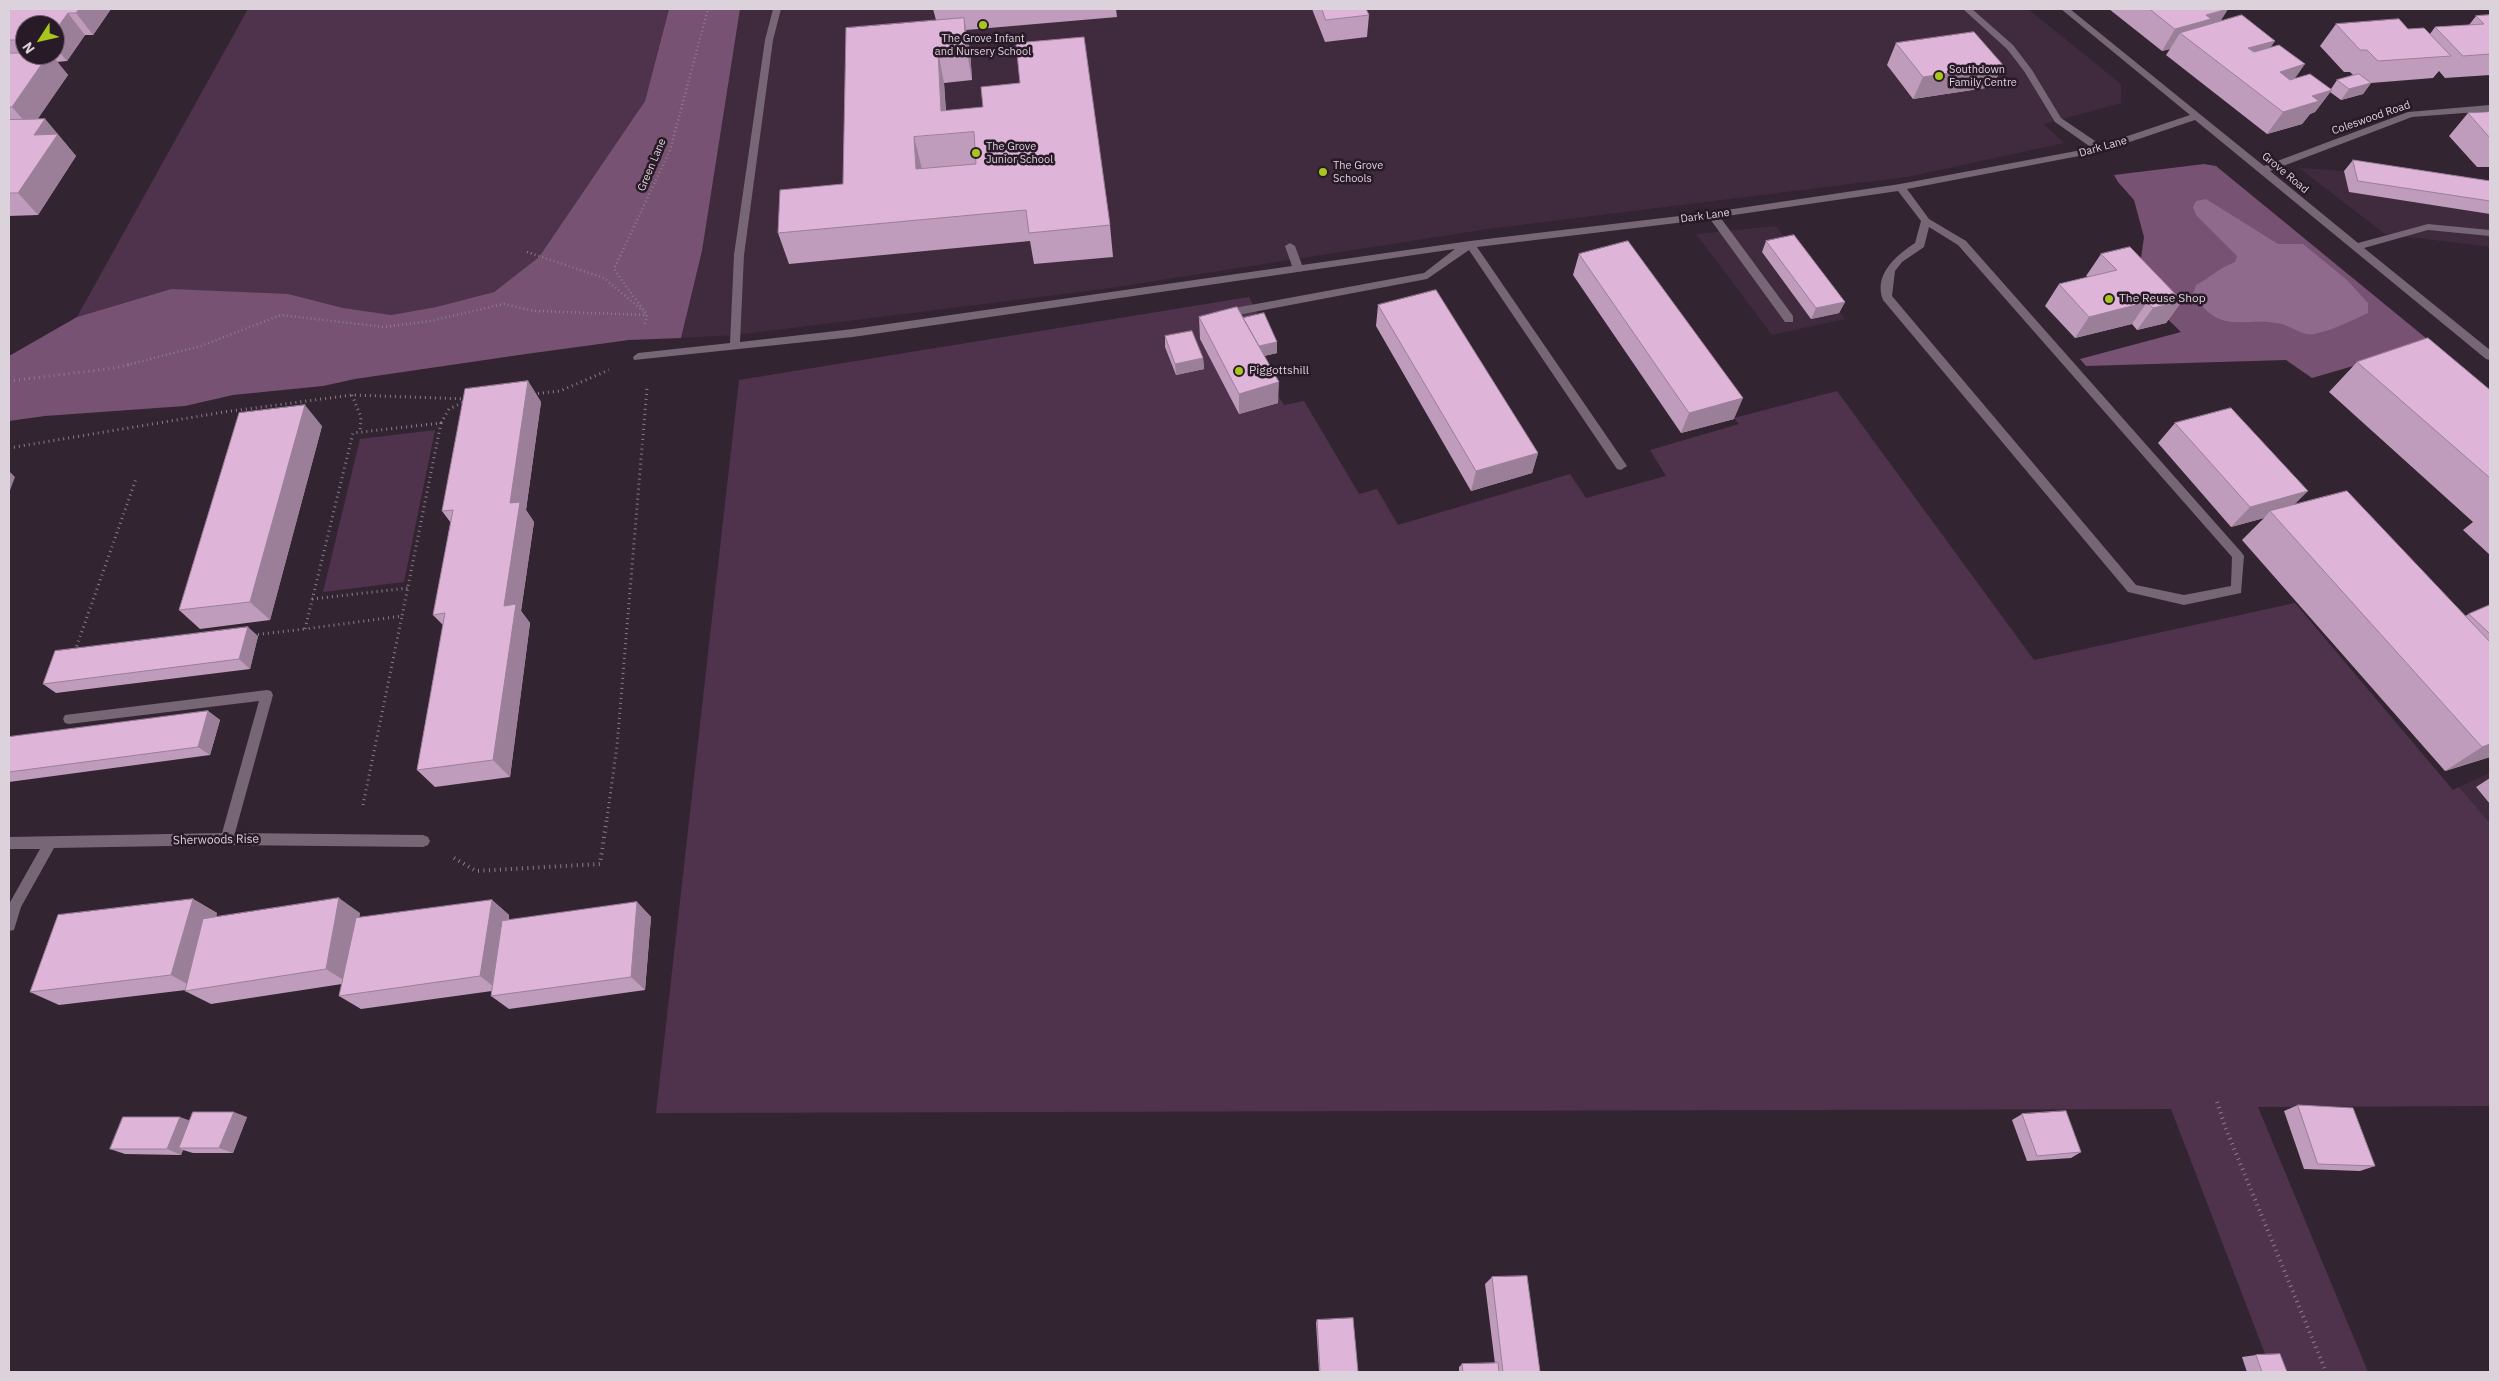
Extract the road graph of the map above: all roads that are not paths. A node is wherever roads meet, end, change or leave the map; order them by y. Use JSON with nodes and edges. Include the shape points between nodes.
{"nodes":[{"id":1,"x":777,"y":9,"type":"edge"},
{"id":2,"x":1967,"y":9,"type":"edge"},
{"id":3,"x":2065,"y":9,"type":"edge"},
{"id":4,"x":2490,"y":108,"type":"edge"},
{"id":5,"x":2197,"y":116,"type":"junction"},
{"id":6,"x":2100,"y":150,"type":"junction"},
{"id":7,"x":2263,"y":170,"type":"junction"},
{"id":8,"x":1900,"y":187,"type":"junction"},
{"id":9,"x":1713,"y":215,"type":"junction"},
{"id":10,"x":1926,"y":221,"type":"junction"},
{"id":11,"x":2490,"y":233,"type":"edge"},
{"id":12,"x":1470,"y":244,"type":"junction"},
{"id":13,"x":1290,"y":246,"type":"dead end"},
{"id":14,"x":2356,"y":247,"type":"junction"},
{"id":15,"x":1298,"y":268,"type":"junction"},
{"id":16,"x":1214,"y":316,"type":"edge"},
{"id":17,"x":1789,"y":319,"type":"dead end"},
{"id":18,"x":735,"y":346,"type":"junction"},
{"id":19,"x":2490,"y":356,"type":"edge"},
{"id":20,"x":638,"y":358,"type":"road end"},
{"id":21,"x":1621,"y":466,"type":"dead end"},
{"id":22,"x":69,"y":719,"type":"dead end"},
{"id":23,"x":227,"y":839,"type":"junction"},
{"id":24,"x":423,"y":841,"type":"road end"},
{"id":25,"x":9,"y":842,"type":"edge"},
{"id":26,"x":50,"y":843,"type":"junction"},
{"id":27,"x":9,"y":926,"type":"edge"}],
"edges":[{"from":1,"to":18,"type":"street","via":[[769,40],[739,255]]},
{"from":2,"to":6,"type":"street","via":[[2010,46],[2058,120]]},
{"from":3,"to":5,"type":"street","name":"Grove Road"},
{"from":4,"to":7,"type":"street","name":"Coleswood Road","via":[[2411,114]]},
{"from":5,"to":6,"type":"street","name":"Dark Lane"},
{"from":5,"to":7,"type":"street","name":"Grove Road"},
{"from":6,"to":8,"type":"street","name":"Dark Lane"},
{"from":7,"to":14,"type":"street","name":"Grove Road"},
{"from":8,"to":9,"type":"street","name":"Dark Lane"},
{"from":8,"to":10,"type":"street"},
{"from":9,"to":12,"type":"street","name":"Dark Lane"},
{"from":9,"to":17,"type":"street"},
{"from":10,"to":10,"type":"street","via":[[1962,242],[2238,556],[2236,590],[2184,600],[2132,589],[1888,296],[1886,277],[1897,260],[1920,245]]},
{"from":11,"to":14,"type":"street","via":[[2428,227]]},
{"from":12,"to":15,"type":"street","name":"Dark Lane"},
{"from":12,"to":16,"type":"street","via":[[1427,276]]},
{"from":12,"to":21,"type":"street"},
{"from":13,"to":15,"type":"street"},
{"from":14,"to":19,"type":"street","name":"Grove Road"},
{"from":15,"to":18,"type":"street","name":"Dark Lane","via":[[853,333]]},
{"from":18,"to":20,"type":"street","name":"Dark Lane"},
{"from":22,"to":23,"type":"street","via":[[267,695]]},
{"from":23,"to":24,"type":"street","name":"Sherwoods Rise"},
{"from":23,"to":26,"type":"street","name":"Sherwoods Rise"},
{"from":25,"to":26,"type":"street","name":"Sherwoods Rise"},
{"from":26,"to":27,"type":"street","via":[[15,905]]}]}
